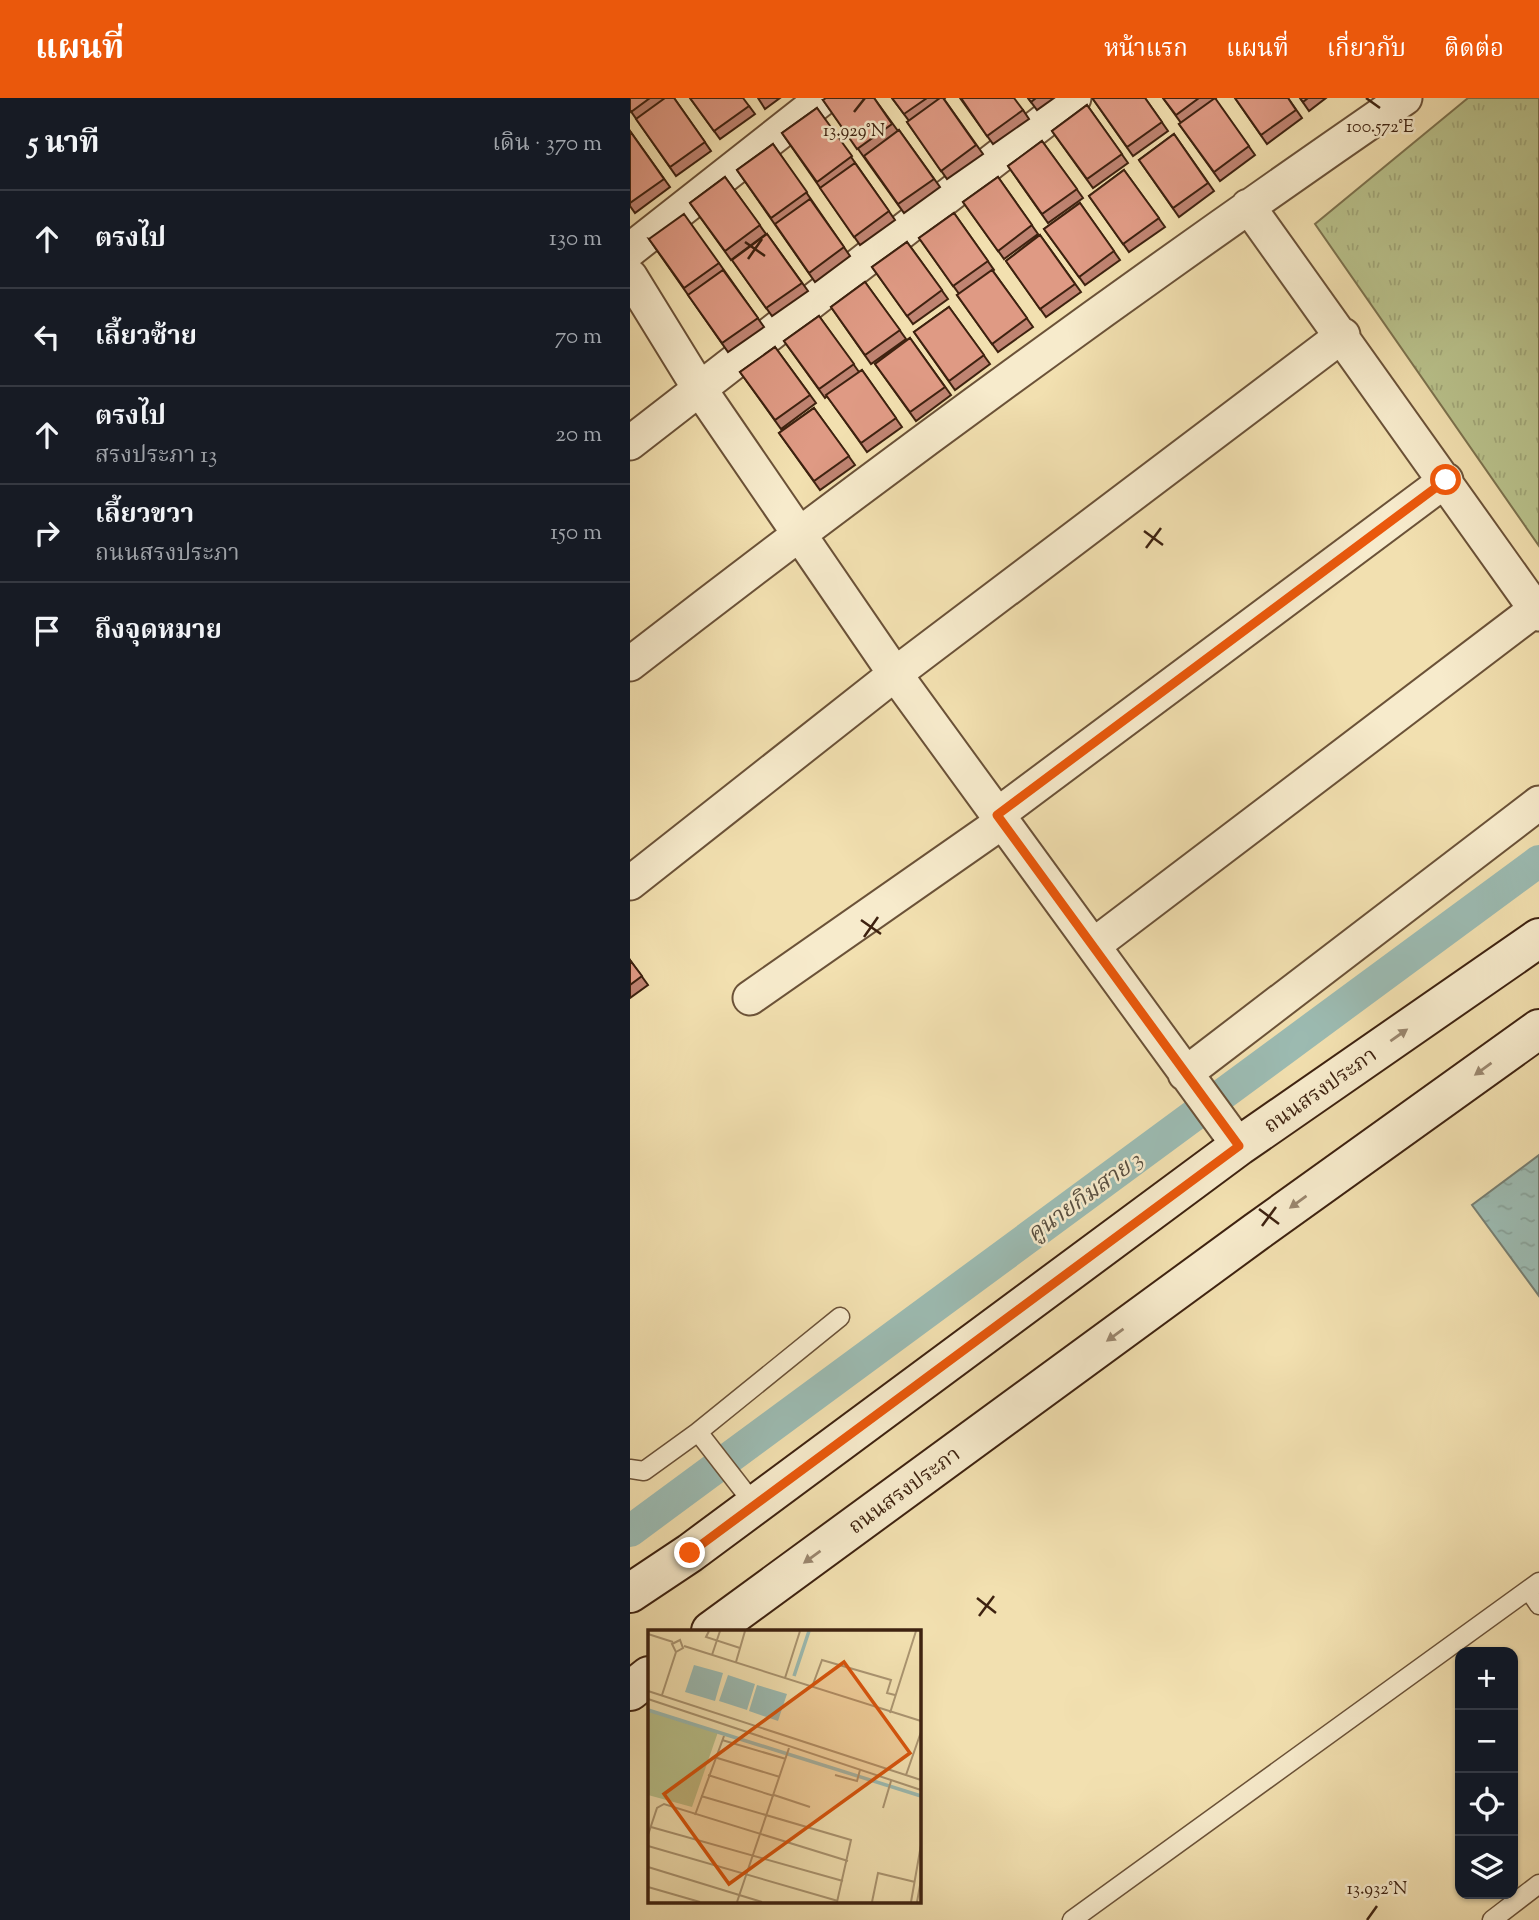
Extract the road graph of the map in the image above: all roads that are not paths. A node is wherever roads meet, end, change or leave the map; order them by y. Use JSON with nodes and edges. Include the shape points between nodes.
{"nodes":[{"id":1,"x":823,"y":98,"type":"edge"},
{"id":2,"x":1074,"y":98,"type":"edge"},
{"id":3,"x":1405,"y":98,"type":"edge"},
{"id":4,"x":1248,"y":206,"type":"junction"},
{"id":5,"x":630,"y":250,"type":"edge"},
{"id":6,"x":630,"y":276,"type":"edge"},
{"id":7,"x":1343,"y":335,"type":"junction"},
{"id":8,"x":699,"y":388,"type":"junction"},
{"id":9,"x":630,"y":443,"type":"edge"},
{"id":10,"x":1446,"y":480,"type":"junction"},
{"id":11,"x":800,"y":532,"type":"junction"},
{"id":12,"x":1538,"y":612,"type":"edge"},
{"id":13,"x":630,"y":664,"type":"edge"},
{"id":14,"x":895,"y":674,"type":"junction"},
{"id":15,"x":1539,"y":803,"type":"edge"},
{"id":16,"x":1000,"y":818,"type":"junction"},
{"id":17,"x":630,"y":883,"type":"edge"},
{"id":18,"x":1539,"y":938,"type":"edge"},
{"id":19,"x":1094,"y":945,"type":"junction"},
{"id":20,"x":750,"y":998,"type":"dead end"},
{"id":21,"x":1539,"y":1030,"type":"edge"},
{"id":22,"x":1189,"y":1079,"type":"junction"},
{"id":23,"x":1230,"y":1135,"type":"junction"},
{"id":24,"x":840,"y":1317,"type":"dead end"},
{"id":25,"x":698,"y":1432,"type":"junction"},
{"id":26,"x":630,"y":1469,"type":"edge"},
{"id":27,"x":745,"y":1492,"type":"junction"},
{"id":28,"x":1534,"y":1586,"type":"edge"},
{"id":29,"x":630,"y":1593,"type":"edge"},
{"id":30,"x":1539,"y":1605,"type":"edge"},
{"id":31,"x":712,"y":1630,"type":"edge"},
{"id":32,"x":648,"y":1677,"type":"edge"},
{"id":33,"x":630,"y":1691,"type":"edge"},
{"id":34,"x":1539,"y":1884,"type":"edge"},
{"id":35,"x":1072,"y":1920,"type":"edge"},
{"id":36,"x":1492,"y":1920,"type":"edge"}],
"edges":[{"from":1,"to":5,"type":"street"},
{"from":2,"to":8,"type":"street"},
{"from":3,"to":4,"type":"street"},
{"from":4,"to":7,"type":"street"},
{"from":4,"to":11,"type":"street"},
{"from":6,"to":8,"type":"street"},
{"from":7,"to":10,"type":"street"},
{"from":7,"to":14,"type":"street"},
{"from":8,"to":9,"type":"street"},
{"from":8,"to":11,"type":"street"},
{"from":10,"to":12,"type":"street"},
{"from":10,"to":16,"type":"street"},
{"from":11,"to":13,"type":"street"},
{"from":11,"to":14,"type":"street"},
{"from":12,"to":19,"type":"street"},
{"from":14,"to":16,"type":"street"},
{"from":14,"to":17,"type":"street"},
{"from":15,"to":22,"type":"street"},
{"from":16,"to":19,"type":"street"},
{"from":16,"to":20,"type":"street"},
{"from":23,"to":18,"type":"main road","name":"ถนนสรงประภา","one_way":true},
{"from":19,"to":22,"type":"street"},
{"from":21,"to":31,"type":"main road","name":"ถนนสรงประภา","one_way":true},
{"from":22,"to":23,"type":"street"},
{"from":23,"to":27,"type":"main road","name":"ถนนสรงประภา"},
{"from":24,"to":25,"type":"lane"},
{"from":25,"to":26,"type":"lane","via":[[644,1471]]},
{"from":25,"to":27,"type":"lane"},
{"from":27,"to":29,"type":"main road","name":"ถนนสรงประภา"},
{"from":28,"to":30,"type":"lane"},
{"from":28,"to":35,"type":"lane"},
{"from":32,"to":33,"type":"main road"},
{"from":34,"to":36,"type":"lane"}]}
